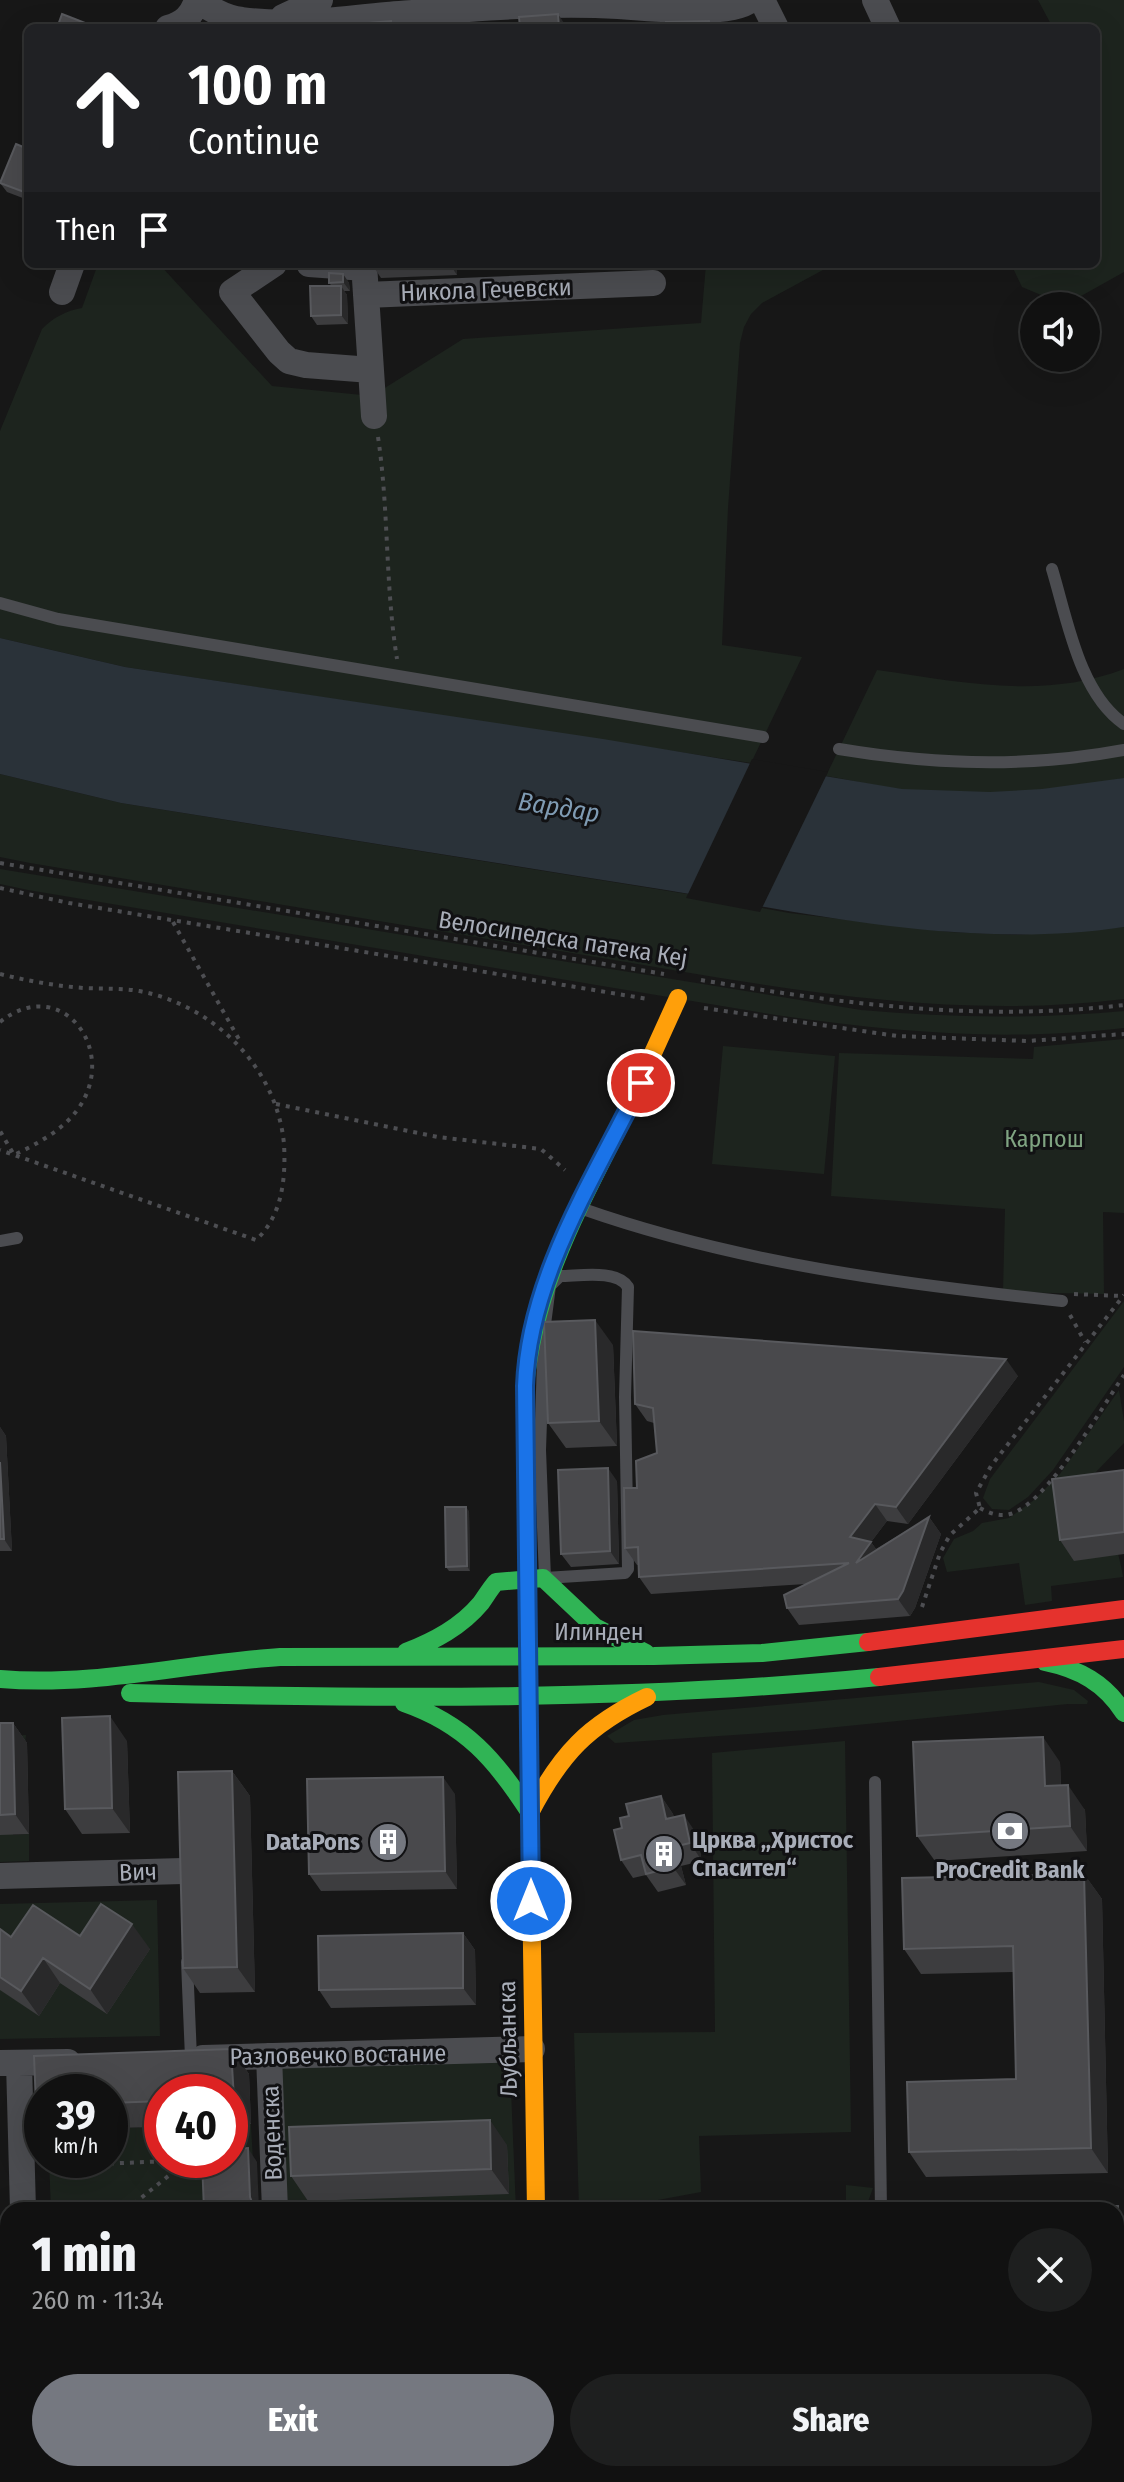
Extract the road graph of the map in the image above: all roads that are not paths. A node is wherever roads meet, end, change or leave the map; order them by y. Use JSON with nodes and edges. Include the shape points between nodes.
{"nodes":[{"id":1,"x":197,"y":0,"type":"edge"},
{"id":2,"x":320,"y":0,"type":"edge"},
{"id":3,"x":750,"y":0,"type":"edge"},
{"id":4,"x":762,"y":0,"type":"edge"},
{"id":5,"x":875,"y":0,"type":"edge"},
{"id":6,"x":342,"y":16,"type":"edge"},
{"id":7,"x":177,"y":24,"type":"edge"},
{"id":8,"x":265,"y":24,"type":"edge"},
{"id":9,"x":272,"y":24,"type":"edge"},
{"id":10,"x":290,"y":24,"type":"edge"},
{"id":11,"x":774,"y":24,"type":"edge"},
{"id":12,"x":886,"y":24,"type":"edge"},
{"id":13,"x":71,"y":268,"type":"edge"},
{"id":14,"x":268,"y":268,"type":"edge"},
{"id":15,"x":364,"y":268,"type":"edge"},
{"id":16,"x":653,"y":283,"type":"dead end"},
{"id":17,"x":62,"y":292,"type":"dead end"},
{"id":18,"x":366,"y":295,"type":"junction"},
{"id":19,"x":371,"y":370,"type":"junction"},
{"id":20,"x":374,"y":416,"type":"road end"},
{"id":21,"x":1052,"y":569,"type":"dead end"},
{"id":22,"x":0,"y":603,"type":"edge"},
{"id":23,"x":1124,"y":724,"type":"edge"},
{"id":24,"x":763,"y":737,"type":"dead end"},
{"id":25,"x":839,"y":749,"type":"dead end"},
{"id":26,"x":1124,"y":750,"type":"edge"},
{"id":27,"x":677,"y":1001,"type":"road end"},
{"id":28,"x":579,"y":1208,"type":"junction"},
{"id":29,"x":17,"y":1238,"type":"dead end"},
{"id":30,"x":0,"y":1241,"type":"edge"},
{"id":31,"x":1062,"y":1301,"type":"road end"},
{"id":32,"x":537,"y":1578,"type":"junction"},
{"id":33,"x":1124,"y":1609,"type":"edge"},
{"id":34,"x":1124,"y":1649,"type":"edge"},
{"id":35,"x":654,"y":1656,"type":"junction"},
{"id":36,"x":394,"y":1657,"type":"junction"},
{"id":37,"x":528,"y":1657,"type":"junction"},
{"id":38,"x":1031,"y":1660,"type":"junction"},
{"id":39,"x":0,"y":1679,"type":"edge"},
{"id":40,"x":25,"y":1681,"type":"junction"},
{"id":41,"x":659,"y":1692,"type":"junction"},
{"id":42,"x":528,"y":1696,"type":"junction"},
{"id":43,"x":375,"y":1697,"type":"junction"},
{"id":44,"x":1124,"y":1713,"type":"edge"},
{"id":45,"x":875,"y":1782,"type":"dead end"},
{"id":46,"x":530,"y":1813,"type":"junction"},
{"id":47,"x":0,"y":1876,"type":"edge"},
{"id":48,"x":184,"y":1878,"type":"edge"},
{"id":49,"x":187,"y":1947,"type":"edge"},
{"id":50,"x":532,"y":2049,"type":"junction"},
{"id":51,"x":269,"y":2056,"type":"junction"},
{"id":52,"x":191,"y":2058,"type":"junction"},
{"id":53,"x":160,"y":2059,"type":"edge"},
{"id":54,"x":97,"y":2061,"type":"edge"},
{"id":55,"x":9,"y":2063,"type":"edge"},
{"id":56,"x":22,"y":2202,"type":"edge"},
{"id":57,"x":275,"y":2202,"type":"edge"},
{"id":58,"x":536,"y":2202,"type":"edge"},
{"id":59,"x":881,"y":2202,"type":"edge"}],
"edges":[{"from":1,"to":7,"type":"street","via":[[193,12]]},
{"from":1,"to":8,"type":"street","via":[[223,16]]},
{"from":2,"to":9,"type":"street"},
{"from":3,"to":6,"type":"street","via":[[736,8],[711,9],[557,6]]},
{"from":4,"to":11,"type":"street"},
{"from":5,"to":12,"type":"street"},
{"from":6,"to":10,"type":"street"},
{"from":13,"to":17,"type":"street"},
{"from":14,"to":19,"type":"street","via":[[232,292],[279,352],[296,364]]},
{"from":15,"to":18,"type":"street","name":"Никола Гечевски"},
{"from":16,"to":18,"type":"street","name":"Никола Гечевски"},
{"from":18,"to":19,"type":"street","name":"Никола Гечевски"},
{"from":19,"to":20,"type":"street","name":"Никола Гечевски"},
{"from":21,"to":23,"type":"lane","via":[[1089,684]]},
{"from":22,"to":24,"type":"lane","via":[[58,619]]},
{"from":25,"to":26,"type":"lane","via":[[1017,763]]},
{"from":27,"to":28,"type":"street","name":"Љубљанска"},
{"from":28,"to":31,"type":"lane","via":[[744,1255]]},
{"from":28,"to":32,"type":"street","name":"Љубљанска","via":[[550,1271],[528,1346],[525,1386]]},
{"from":29,"to":30,"type":"lane"},
{"from":32,"to":32,"type":"lane","via":[[550,1286],[560,1276],[615,1277],[628,1287],[628,1569]]},
{"from":32,"to":35,"type":"street","via":[[595,1627]]},
{"from":32,"to":36,"type":"street","via":[[496,1582],[482,1602],[446,1633]]},
{"from":32,"to":37,"type":"street","name":"Љубљанска"},
{"from":33,"to":35,"type":"street","name":"Илинден","via":[[762,1653]]},
{"from":34,"to":38,"type":"street","name":"Илинден"},
{"from":35,"to":37,"type":"street","name":"Илинден"},
{"from":36,"to":37,"type":"street","name":"Илинден"},
{"from":36,"to":40,"type":"street","name":"Илинден","via":[[256,1657],[139,1676]]},
{"from":37,"to":42,"type":"street","name":"Љубљанска"},
{"from":38,"to":41,"type":"street","name":"Илинден","via":[[826,1682]]},
{"from":38,"to":44,"type":"street","via":[[1092,1678]]},
{"from":39,"to":40,"type":"street","name":"Илинден"},
{"from":40,"to":43,"type":"street","name":"Илинден","via":[[124,1693]]},
{"from":41,"to":42,"type":"street","name":"Илинден"},
{"from":41,"to":46,"type":"street","via":[[582,1733],[552,1770]]},
{"from":42,"to":43,"type":"street","name":"Илинден"},
{"from":42,"to":46,"type":"street","name":"Љубљанска"},
{"from":43,"to":46,"type":"street","via":[[419,1707],[463,1730],[507,1777]]},
{"from":45,"to":59,"type":"lane"},
{"from":46,"to":50,"type":"street","name":"Љубљанска"},
{"from":47,"to":48,"type":"street","name":"Вич"},
{"from":49,"to":52,"type":"lane"},
{"from":50,"to":51,"type":"street","name":"Разловечко востание"},
{"from":50,"to":58,"type":"street","name":"Љубљанска"},
{"from":51,"to":52,"type":"street","name":"Разловечко востание"},
{"from":51,"to":57,"type":"street","name":"Воденска"},
{"from":52,"to":53,"type":"street","name":"Разловечко востание"},
{"from":54,"to":55,"type":"street"},
{"from":55,"to":56,"type":"street"}]}
